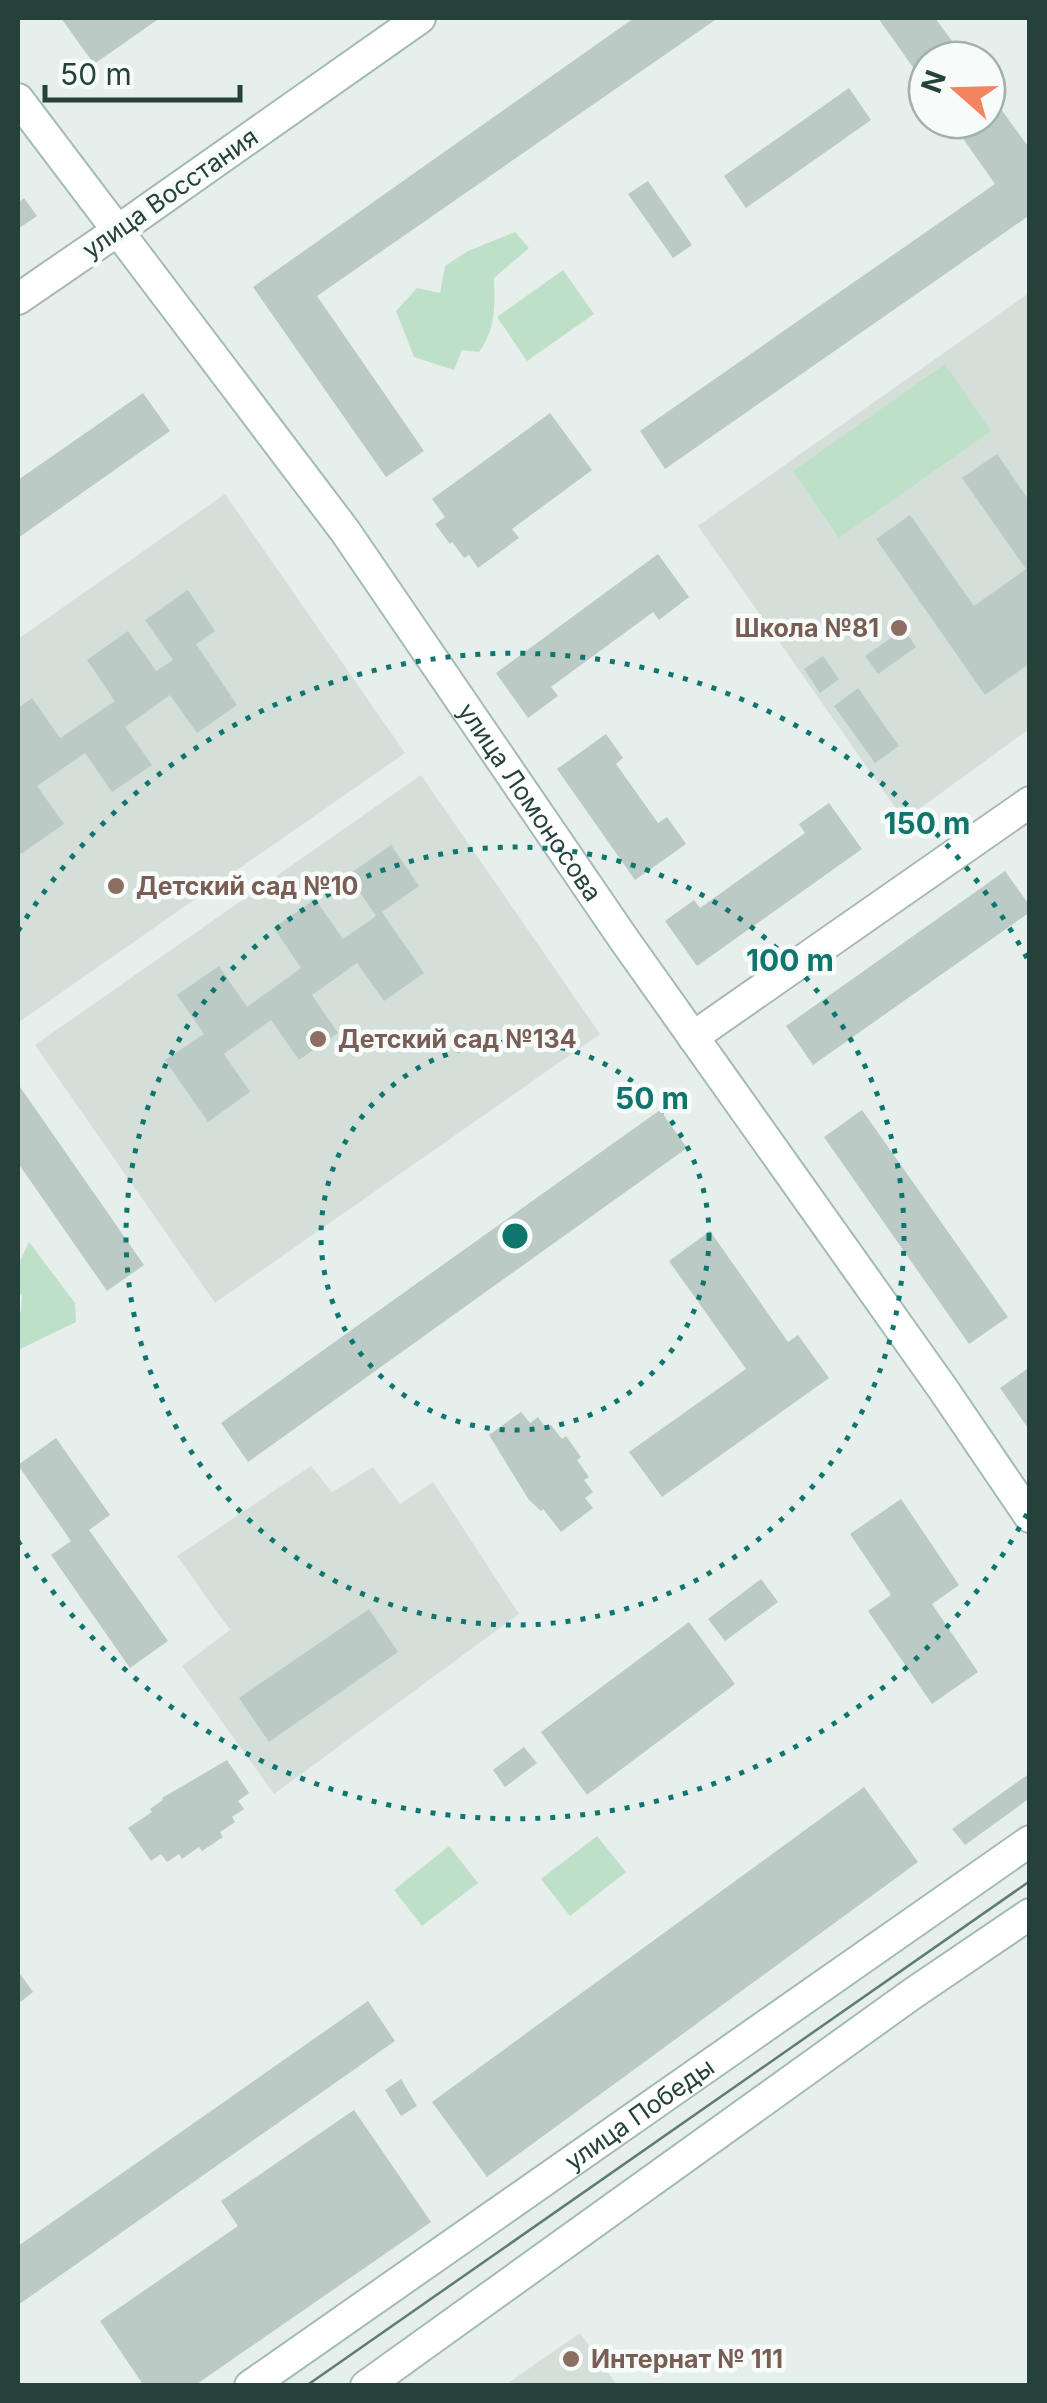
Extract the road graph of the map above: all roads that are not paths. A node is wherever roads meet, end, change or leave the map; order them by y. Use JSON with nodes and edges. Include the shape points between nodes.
{"nodes":[{"id":1,"x":420,"y":18,"type":"edge"},
{"id":2,"x":18,"y":99,"type":"edge"},
{"id":3,"x":117,"y":231,"type":"junction"},
{"id":4,"x":18,"y":299,"type":"edge"},
{"id":5,"x":1030,"y":802,"type":"edge"},
{"id":6,"x":693,"y":1037,"type":"junction"},
{"id":7,"x":1030,"y":1517,"type":"edge"},
{"id":8,"x":1030,"y":1841,"type":"edge"},
{"id":9,"x":1030,"y":1914,"type":"edge"},
{"id":10,"x":250,"y":2386,"type":"edge"},
{"id":11,"x":366,"y":2386,"type":"edge"}],
"edges":[{"from":1,"to":3,"type":"street","name":"улица Восстания"},
{"from":2,"to":3,"type":"street","name":"улица Ломоносова"},
{"from":3,"to":4,"type":"street","name":"улица Восстания"},
{"from":3,"to":6,"type":"street","name":"улица Ломоносова","via":[[345,530]]},
{"from":5,"to":6,"type":"street"},
{"from":6,"to":7,"type":"street","name":"улица Ломоносова"},
{"from":8,"to":10,"type":"street","name":"улица Победы"},
{"from":9,"to":11,"type":"street"}]}
